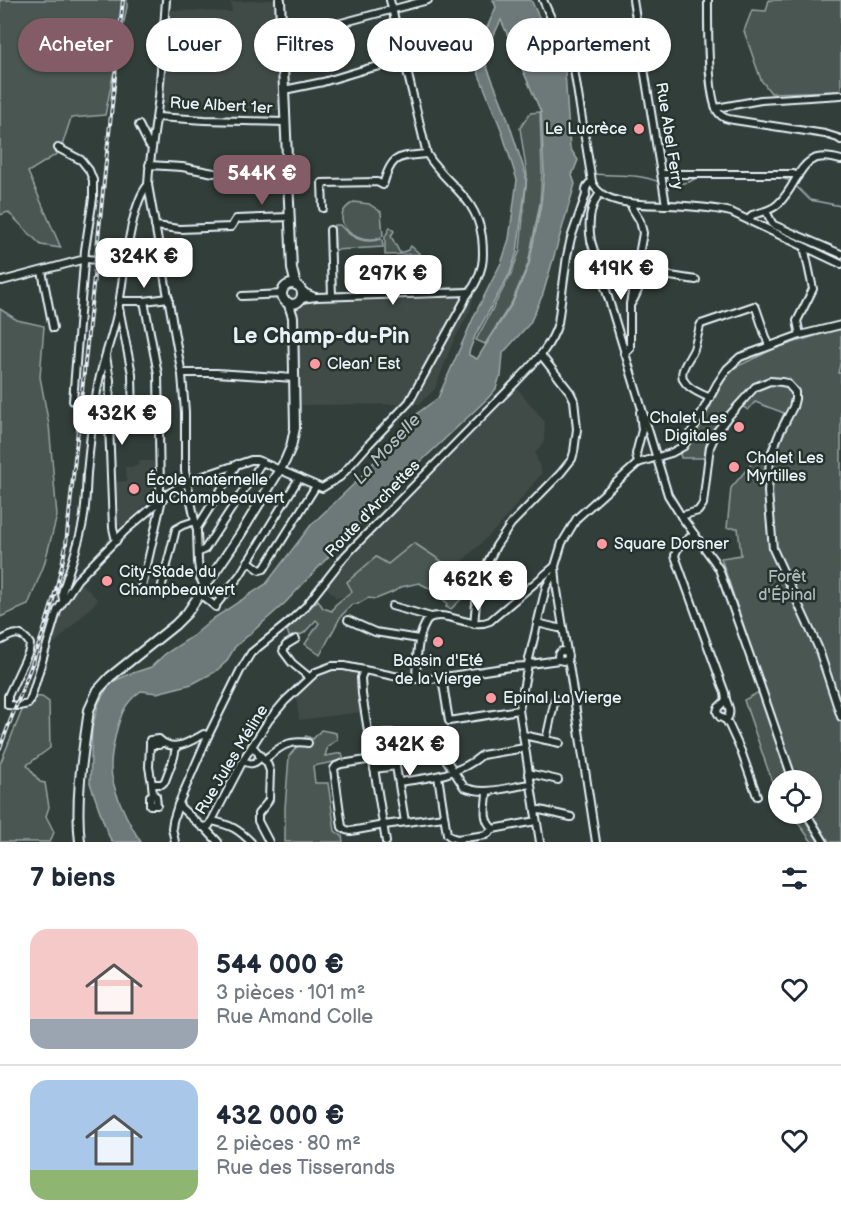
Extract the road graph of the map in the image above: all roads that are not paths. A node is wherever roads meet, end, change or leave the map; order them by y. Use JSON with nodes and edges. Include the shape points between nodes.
{"nodes":[{"id":1,"x":166,"y":0,"type":"edge"},
{"id":2,"x":280,"y":0,"type":"edge"},
{"id":3,"x":390,"y":0,"type":"edge"},
{"id":4,"x":428,"y":0,"type":"edge"},
{"id":5,"x":543,"y":0,"type":"edge"},
{"id":6,"x":633,"y":0,"type":"edge"},
{"id":7,"x":708,"y":0,"type":"edge"},
{"id":8,"x":393,"y":9,"type":"junction"},
{"id":9,"x":280,"y":18,"type":"edge"},
{"id":10,"x":355,"y":18,"type":"edge"},
{"id":11,"x":395,"y":18,"type":"edge"},
{"id":12,"x":367,"y":69,"type":"edge"},
{"id":13,"x":283,"y":72,"type":"edge"},
{"id":14,"x":408,"y":72,"type":"edge"},
{"id":15,"x":284,"y":90,"type":"junction"},
{"id":16,"x":841,"y":95,"type":"edge"},
{"id":17,"x":716,"y":108,"type":"junction"},
{"id":18,"x":157,"y":117,"type":"junction"},
{"id":19,"x":285,"y":122,"type":"junction"},
{"id":20,"x":140,"y":125,"type":"dead end"},
{"id":21,"x":841,"y":140,"type":"edge"},
{"id":22,"x":58,"y":148,"type":"dead end"},
{"id":23,"x":152,"y":148,"type":"junction"},
{"id":24,"x":427,"y":154,"type":"junction"},
{"id":25,"x":841,"y":160,"type":"edge"},
{"id":26,"x":149,"y":165,"type":"junction"},
{"id":27,"x":214,"y":173,"type":"dead end"},
{"id":28,"x":662,"y":174,"type":"junction"},
{"id":29,"x":798,"y":176,"type":"junction"},
{"id":30,"x":148,"y":184,"type":"junction"},
{"id":31,"x":593,"y":184,"type":"junction"},
{"id":32,"x":600,"y":193,"type":"junction"},
{"id":33,"x":633,"y":204,"type":"junction"},
{"id":34,"x":666,"y":205,"type":"junction"},
{"id":35,"x":323,"y":208,"type":"dead end"},
{"id":36,"x":766,"y":211,"type":"junction"},
{"id":37,"x":289,"y":217,"type":"junction"},
{"id":38,"x":749,"y":220,"type":"junction"},
{"id":39,"x":155,"y":226,"type":"junction"},
{"id":40,"x":330,"y":230,"type":"dead end"},
{"id":41,"x":807,"y":248,"type":"junction"},
{"id":42,"x":841,"y":254,"type":"edge"},
{"id":43,"x":85,"y":259,"type":"junction"},
{"id":44,"x":125,"y":262,"type":"junction"},
{"id":45,"x":841,"y":264,"type":"edge"},
{"id":46,"x":292,"y":268,"type":"junction"},
{"id":47,"x":42,"y":271,"type":"junction"},
{"id":48,"x":696,"y":280,"type":"dead end"},
{"id":49,"x":2,"y":281,"type":"dead end"},
{"id":50,"x":298,"y":286,"type":"junction"},
{"id":51,"x":285,"y":290,"type":"junction"},
{"id":52,"x":469,"y":292,"type":"junction"},
{"id":53,"x":242,"y":296,"type":"dead end"},
{"id":54,"x":332,"y":296,"type":"junction"},
{"id":55,"x":317,"y":297,"type":"junction"},
{"id":56,"x":169,"y":298,"type":"junction"},
{"id":57,"x":144,"y":301,"type":"junction"},
{"id":58,"x":295,"y":302,"type":"junction"},
{"id":59,"x":119,"y":304,"type":"junction"},
{"id":60,"x":630,"y":304,"type":"junction"},
{"id":61,"x":841,"y":325,"type":"edge"},
{"id":62,"x":53,"y":328,"type":"dead end"},
{"id":63,"x":800,"y":335,"type":"junction"},
{"id":64,"x":769,"y":346,"type":"junction"},
{"id":65,"x":624,"y":353,"type":"junction"},
{"id":66,"x":105,"y":355,"type":"junction"},
{"id":67,"x":541,"y":355,"type":"junction"},
{"id":68,"x":182,"y":373,"type":"junction"},
{"id":69,"x":294,"y":378,"type":"junction"},
{"id":70,"x":710,"y":398,"type":"junction"},
{"id":71,"x":73,"y":401,"type":"dead end"},
{"id":72,"x":640,"y":406,"type":"junction"},
{"id":73,"x":133,"y":420,"type":"dead end"},
{"id":74,"x":657,"y":457,"type":"junction"},
{"id":75,"x":262,"y":462,"type":"junction"},
{"id":76,"x":638,"y":463,"type":"junction"},
{"id":77,"x":237,"y":464,"type":"junction"},
{"id":78,"x":280,"y":470,"type":"junction"},
{"id":79,"x":300,"y":478,"type":"junction"},
{"id":80,"x":187,"y":482,"type":"junction"},
{"id":81,"x":316,"y":486,"type":"junction"},
{"id":82,"x":162,"y":499,"type":"junction"},
{"id":83,"x":681,"y":516,"type":"junction"},
{"id":84,"x":196,"y":525,"type":"junction"},
{"id":85,"x":694,"y":534,"type":"junction"},
{"id":86,"x":116,"y":541,"type":"junction"},
{"id":87,"x":198,"y":553,"type":"junction"},
{"id":88,"x":248,"y":561,"type":"junction"},
{"id":89,"x":555,"y":566,"type":"junction"},
{"id":90,"x":555,"y":576,"type":"junction"},
{"id":91,"x":162,"y":585,"type":"dead end"},
{"id":92,"x":138,"y":590,"type":"dead end"},
{"id":93,"x":203,"y":591,"type":"junction"},
{"id":94,"x":63,"y":600,"type":"junction"},
{"id":95,"x":392,"y":606,"type":"dead end"},
{"id":96,"x":431,"y":617,"type":"junction"},
{"id":97,"x":348,"y":620,"type":"dead end"},
{"id":98,"x":537,"y":623,"type":"junction"},
{"id":99,"x":474,"y":624,"type":"junction"},
{"id":100,"x":563,"y":628,"type":"junction"},
{"id":101,"x":296,"y":639,"type":"dead end"},
{"id":102,"x":419,"y":639,"type":"junction"},
{"id":103,"x":0,"y":641,"type":"edge"},
{"id":104,"x":562,"y":657,"type":"junction"},
{"id":105,"x":528,"y":665,"type":"junction"},
{"id":106,"x":364,"y":670,"type":"junction"},
{"id":107,"x":309,"y":677,"type":"junction"},
{"id":108,"x":442,"y":678,"type":"junction"},
{"id":109,"x":416,"y":679,"type":"junction"},
{"id":110,"x":555,"y":699,"type":"dead end"},
{"id":111,"x":726,"y":700,"type":"junction"},
{"id":112,"x":8,"y":705,"type":"junction"},
{"id":113,"x":0,"y":709,"type":"edge"},
{"id":114,"x":519,"y":710,"type":"junction"},
{"id":115,"x":841,"y":717,"type":"edge"},
{"id":116,"x":726,"y":720,"type":"junction"},
{"id":117,"x":369,"y":735,"type":"junction"},
{"id":118,"x":523,"y":735,"type":"junction"},
{"id":119,"x":208,"y":736,"type":"junction"},
{"id":120,"x":546,"y":740,"type":"junction"},
{"id":121,"x":308,"y":743,"type":"dead end"},
{"id":122,"x":560,"y":743,"type":"dead end"},
{"id":123,"x":252,"y":746,"type":"junction"},
{"id":124,"x":176,"y":747,"type":"junction"},
{"id":125,"x":525,"y":748,"type":"junction"},
{"id":126,"x":259,"y":753,"type":"junction"},
{"id":127,"x":445,"y":758,"type":"dead end"},
{"id":128,"x":264,"y":759,"type":"junction"},
{"id":129,"x":373,"y":759,"type":"junction"},
{"id":130,"x":243,"y":761,"type":"junction"},
{"id":131,"x":396,"y":766,"type":"junction"},
{"id":132,"x":374,"y":769,"type":"junction"},
{"id":133,"x":790,"y":770,"type":"edge"},
{"id":134,"x":454,"y":772,"type":"junction"},
{"id":135,"x":528,"y":773,"type":"junction"},
{"id":136,"x":438,"y":776,"type":"junction"},
{"id":137,"x":558,"y":780,"type":"dead end"},
{"id":138,"x":399,"y":782,"type":"junction"},
{"id":139,"x":152,"y":784,"type":"junction"},
{"id":140,"x":530,"y":784,"type":"junction"},
{"id":141,"x":487,"y":791,"type":"junction"},
{"id":142,"x":153,"y":795,"type":"dead end"},
{"id":143,"x":757,"y":796,"type":"dead end"},
{"id":144,"x":178,"y":805,"type":"junction"},
{"id":145,"x":535,"y":811,"type":"junction"},
{"id":146,"x":444,"y":817,"type":"junction"},
{"id":147,"x":571,"y":817,"type":"dead end"},
{"id":148,"x":212,"y":821,"type":"junction"},
{"id":149,"x":536,"y":821,"type":"junction"},
{"id":150,"x":405,"y":822,"type":"junction"},
{"id":151,"x":813,"y":824,"type":"edge"},
{"id":152,"x":384,"y":825,"type":"junction"},
{"id":153,"x":204,"y":827,"type":"junction"},
{"id":154,"x":493,"y":829,"type":"junction"},
{"id":155,"x":80,"y":842,"type":"edge"},
{"id":156,"x":175,"y":842,"type":"edge"},
{"id":157,"x":218,"y":842,"type":"edge"},
{"id":158,"x":251,"y":842,"type":"edge"},
{"id":159,"x":269,"y":842,"type":"edge"},
{"id":160,"x":386,"y":842,"type":"edge"},
{"id":161,"x":540,"y":842,"type":"edge"},
{"id":162,"x":596,"y":842,"type":"edge"},
{"id":163,"x":824,"y":842,"type":"edge"}],
"edges":[{"from":1,"to":18,"type":"street"},
{"from":2,"to":9,"type":"main road"},
{"from":3,"to":8,"type":"street"},
{"from":4,"to":8,"type":"street"},
{"from":5,"to":31,"type":"street","via":[[574,69]]},
{"from":6,"to":28,"type":"street","name":"Rue Abel Ferry"},
{"from":7,"to":17,"type":"street","via":[[709,56]]},
{"from":8,"to":10,"type":"street"},
{"from":8,"to":11,"type":"street"},
{"from":12,"to":15,"type":"street"},
{"from":13,"to":15,"type":"main road"},
{"from":14,"to":24,"type":"street"},
{"from":15,"to":19,"type":"main road"},
{"from":16,"to":17,"type":"street","via":[[761,100]]},
{"from":17,"to":21,"type":"street","via":[[723,117],[734,120]]},
{"from":18,"to":19,"type":"street","name":"Rue Albert 1er"},
{"from":18,"to":23,"type":"street"},
{"from":19,"to":37,"type":"main road"},
{"from":20,"to":23,"type":"street"},
{"from":22,"to":43,"type":"street","via":[[81,160],[93,180]]},
{"from":23,"to":26,"type":"street"},
{"from":24,"to":35,"type":"street","via":[[394,160],[384,185],[322,183]]},
{"from":24,"to":52,"type":"street","via":[[467,198],[478,221],[483,256]]},
{"from":25,"to":29,"type":"street","via":[[829,156],[814,158]]},
{"from":26,"to":27,"type":"street"},
{"from":26,"to":30,"type":"street"},
{"from":28,"to":29,"type":"street"},
{"from":28,"to":34,"type":"street","name":"Rue Abel Ferry"},
{"from":29,"to":36,"type":"street","via":[[776,207]]},
{"from":30,"to":39,"type":"street"},
{"from":30,"to":44,"type":"street","via":[[141,196]]},
{"from":31,"to":32,"type":"street"},
{"from":31,"to":67,"type":"street","name":"Route d'Archettes","via":[[571,238],[555,332]]},
{"from":32,"to":33,"type":"street"},
{"from":32,"to":65,"type":"street","via":[[591,209],[589,232]]},
{"from":33,"to":34,"type":"street"},
{"from":33,"to":60,"type":"street","via":[[643,233]]},
{"from":34,"to":38,"type":"street","via":[[721,209]]},
{"from":36,"to":38,"type":"street","via":[[752,215]]},
{"from":36,"to":42,"type":"street","via":[[774,225]]},
{"from":37,"to":39,"type":"street","via":[[236,219],[231,228]]},
{"from":37,"to":46,"type":"main road"},
{"from":38,"to":41,"type":"street"},
{"from":39,"to":56,"type":"street"},
{"from":40,"to":54,"type":"street"},
{"from":41,"to":45,"type":"street"},
{"from":41,"to":63,"type":"street","via":[[813,289],[797,321]]},
{"from":43,"to":44,"type":"street"},
{"from":43,"to":47,"type":"street"},
{"from":43,"to":71,"type":"street"},
{"from":44,"to":59,"type":"street"},
{"from":46,"to":50,"type":"main road"},
{"from":46,"to":51,"type":"main road"},
{"from":47,"to":49,"type":"street"},
{"from":47,"to":62,"type":"street"},
{"from":48,"to":60,"type":"street","via":[[647,274]]},
{"from":50,"to":51,"type":"main road","via":[[292,284]]},
{"from":50,"to":55,"type":"street"},
{"from":50,"to":58,"type":"main road","via":[[302,292]]},
{"from":51,"to":53,"type":"street"},
{"from":51,"to":58,"type":"main road","via":[[283,298]]},
{"from":52,"to":54,"type":"street"},
{"from":52,"to":81,"type":"street","via":[[410,402],[340,477],[322,488]]},
{"from":54,"to":55,"type":"street"},
{"from":55,"to":58,"type":"street"},
{"from":56,"to":57,"type":"street"},
{"from":56,"to":68,"type":"street"},
{"from":57,"to":59,"type":"street"},
{"from":57,"to":82,"type":"street","via":[[157,365]]},
{"from":58,"to":69,"type":"main road"},
{"from":59,"to":66,"type":"street"},
{"from":59,"to":73,"type":"street","via":[[132,374]]},
{"from":60,"to":65,"type":"street","via":[[630,349]]},
{"from":61,"to":63,"type":"street"},
{"from":63,"to":64,"type":"street"},
{"from":64,"to":70,"type":"street","via":[[733,362]]},
{"from":64,"to":70,"type":"street","via":[[754,306],[701,324],[682,375],[688,386]]},
{"from":65,"to":72,"type":"street"},
{"from":66,"to":86,"type":"street","via":[[110,380]]},
{"from":66,"to":94,"type":"street","via":[[95,404],[83,524],[62,592]]},
{"from":67,"to":99,"type":"street","via":[[574,400],[574,452],[560,474],[511,524],[496,546],[478,582]]},
{"from":67,"to":119,"type":"street","name":"Route d'Archettes","via":[[345,556],[305,607],[251,653]]},
{"from":68,"to":69,"type":"street"},
{"from":68,"to":80,"type":"street"},
{"from":69,"to":78,"type":"main road","via":[[295,428]]},
{"from":70,"to":74,"type":"street","via":[[684,446]]},
{"from":72,"to":74,"type":"street"},
{"from":72,"to":76,"type":"street","via":[[642,436],[636,454]]},
{"from":74,"to":76,"type":"street"},
{"from":74,"to":83,"type":"street","via":[[668,495]]},
{"from":75,"to":77,"type":"street"},
{"from":75,"to":78,"type":"street"},
{"from":75,"to":87,"type":"street","via":[[205,549]]},
{"from":76,"to":89,"type":"street","via":[[578,518],[562,543]]},
{"from":77,"to":80,"type":"street"},
{"from":77,"to":84,"type":"street"},
{"from":78,"to":79,"type":"street"},
{"from":78,"to":93,"type":"main road"},
{"from":79,"to":81,"type":"street"},
{"from":79,"to":88,"type":"street"},
{"from":80,"to":82,"type":"street"},
{"from":80,"to":84,"type":"street"},
{"from":81,"to":88,"type":"street","via":[[264,569]]},
{"from":82,"to":86,"type":"street"},
{"from":82,"to":92,"type":"street","via":[[142,587]]},
{"from":83,"to":85,"type":"street"},
{"from":83,"to":115,"type":"street","via":[[698,511],[703,504],[710,447],[727,418],[755,387],[776,381],[787,383],[795,392],[795,399],[770,458],[768,492],[773,549],[818,647]]},
{"from":84,"to":87,"type":"street"},
{"from":84,"to":91,"type":"street","via":[[176,529]]},
{"from":85,"to":111,"type":"street","via":[[679,546],[675,556]]},
{"from":85,"to":133,"type":"street","via":[[719,569]]},
{"from":86,"to":94,"type":"street"},
{"from":87,"to":93,"type":"street"},
{"from":88,"to":93,"type":"street","via":[[216,606]]},
{"from":89,"to":90,"type":"street"},
{"from":89,"to":99,"type":"street","via":[[490,621]]},
{"from":90,"to":98,"type":"street","via":[[546,587]]},
{"from":90,"to":100,"type":"street"},
{"from":93,"to":155,"type":"main road","via":[[175,625],[110,677],[91,702],[78,803]]},
{"from":94,"to":112,"type":"street","via":[[31,699],[28,704]]},
{"from":95,"to":96,"type":"street"},
{"from":96,"to":99,"type":"street"},
{"from":96,"to":102,"type":"street"},
{"from":97,"to":102,"type":"street","via":[[375,632]]},
{"from":98,"to":100,"type":"street"},
{"from":98,"to":105,"type":"street"},
{"from":100,"to":104,"type":"street"},
{"from":101,"to":107,"type":"street","via":[[283,651]]},
{"from":102,"to":109,"type":"street"},
{"from":103,"to":112,"type":"street","via":[[15,633],[30,644],[8,696]]},
{"from":104,"to":105,"type":"street","name":"Rue Jules Méline"},
{"from":104,"to":162,"type":"street","via":[[570,673]]},
{"from":105,"to":108,"type":"street","name":"Rue Jules Méline"},
{"from":105,"to":114,"type":"street"},
{"from":106,"to":107,"type":"street","name":"Rue Jules Méline","via":[[332,666]]},
{"from":106,"to":109,"type":"street","name":"Rue Jules Méline"},
{"from":106,"to":117,"type":"street","via":[[361,678]]},
{"from":107,"to":123,"type":"street","name":"Rue Jules Méline","via":[[277,710]]},
{"from":108,"to":109,"type":"street","name":"Rue Jules Méline"},
{"from":108,"to":114,"type":"street","via":[[449,721]]},
{"from":110,"to":120,"type":"street"},
{"from":111,"to":116,"type":"street","via":[[730,710]]},
{"from":111,"to":116,"type":"street","via":[[717,712]]},
{"from":112,"to":113,"type":"street"},
{"from":114,"to":118,"type":"street"},
{"from":116,"to":143,"type":"street"},
{"from":117,"to":129,"type":"street"},
{"from":117,"to":131,"type":"street","via":[[394,735]]},
{"from":118,"to":120,"type":"street"},
{"from":118,"to":125,"type":"street"},
{"from":119,"to":124,"type":"street","via":[[204,734]]},
{"from":119,"to":144,"type":"street","name":"Route d'Archettes"},
{"from":120,"to":122,"type":"street"},
{"from":121,"to":128,"type":"street","via":[[289,743]]},
{"from":123,"to":126,"type":"street"},
{"from":123,"to":130,"type":"street","name":"Rue Jules Méline"},
{"from":124,"to":139,"type":"street","via":[[165,781]]},
{"from":124,"to":139,"type":"street","via":[[161,742],[150,745]]},
{"from":125,"to":134,"type":"street","via":[[482,755]]},
{"from":125,"to":135,"type":"street"},
{"from":126,"to":128,"type":"street"},
{"from":126,"to":130,"type":"street","via":[[255,763]]},
{"from":127,"to":134,"type":"street"},
{"from":128,"to":159,"type":"street","via":[[270,771],[269,799],[258,814],[258,821]]},
{"from":129,"to":132,"type":"street"},
{"from":129,"to":152,"type":"street","via":[[341,764],[334,769],[342,827],[351,831]]},
{"from":130,"to":148,"type":"street","name":"Rue Jules Méline"},
{"from":131,"to":132,"type":"street"},
{"from":131,"to":138,"type":"street"},
{"from":132,"to":152,"type":"street"},
{"from":134,"to":136,"type":"street"},
{"from":134,"to":141,"type":"street","via":[[464,787]]},
{"from":135,"to":137,"type":"street"},
{"from":135,"to":140,"type":"street"},
{"from":136,"to":138,"type":"street"},
{"from":136,"to":146,"type":"street"},
{"from":138,"to":150,"type":"street"},
{"from":139,"to":142,"type":"street"},
{"from":140,"to":141,"type":"street"},
{"from":140,"to":145,"type":"street"},
{"from":141,"to":154,"type":"street","via":[[485,812]]},
{"from":144,"to":153,"type":"street","name":"Rue Jules Méline"},
{"from":144,"to":156,"type":"street","name":"Route d'Archettes","via":[[173,821]]},
{"from":145,"to":147,"type":"street"},
{"from":145,"to":149,"type":"street"},
{"from":146,"to":150,"type":"street"},
{"from":146,"to":154,"type":"street","via":[[447,834],[457,839],[486,835]]},
{"from":148,"to":153,"type":"street","name":"Rue Jules Méline"},
{"from":148,"to":158,"type":"street","via":[[234,827]]},
{"from":149,"to":154,"type":"street"},
{"from":149,"to":161,"type":"street"},
{"from":150,"to":152,"type":"street"},
{"from":151,"to":163,"type":"street"},
{"from":152,"to":160,"type":"street"},
{"from":153,"to":157,"type":"street"}]}
